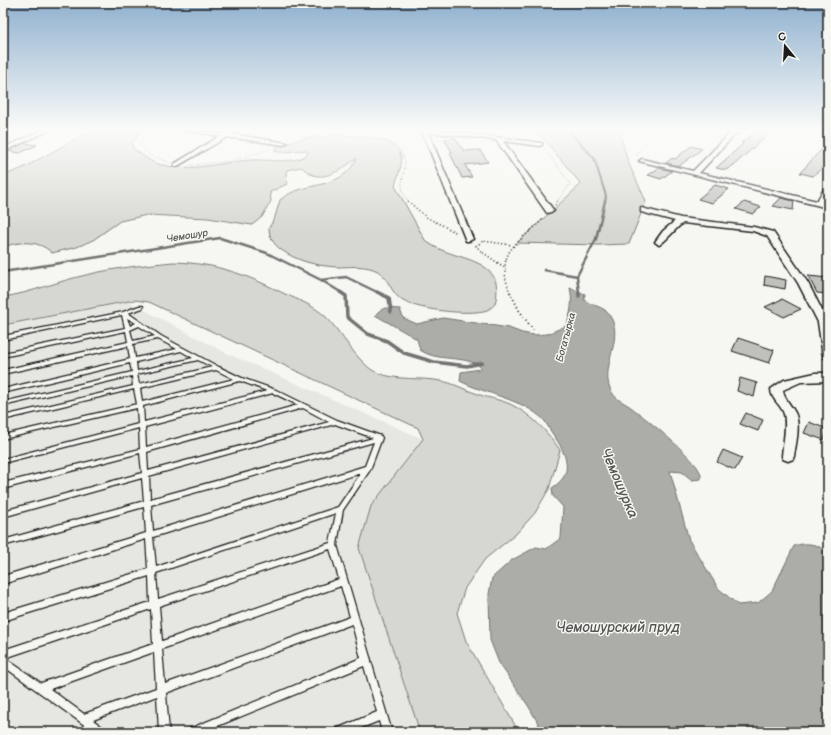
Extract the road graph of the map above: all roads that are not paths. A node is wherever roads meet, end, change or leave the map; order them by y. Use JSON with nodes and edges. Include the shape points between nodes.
{"nodes":[{"id":1,"x":179,"y":163,"type":"edge"},
{"id":2,"x":438,"y":163,"type":"edge"},
{"id":3,"x":516,"y":163,"type":"edge"},
{"id":4,"x":651,"y":163,"type":"edge"},
{"id":5,"x":704,"y":163,"type":"edge"},
{"id":6,"x":176,"y":165,"type":"road end"},
{"id":7,"x":694,"y":174,"type":"junction"},
{"id":8,"x":828,"y":189,"type":"edge"},
{"id":9,"x":819,"y":204,"type":"junction"},
{"id":10,"x":828,"y":206,"type":"edge"},
{"id":11,"x":644,"y":210,"type":"dead end"},
{"id":12,"x":550,"y":211,"type":"road end"},
{"id":13,"x":680,"y":220,"type":"junction"},
{"id":14,"x":469,"y":239,"type":"road end"},
{"id":15,"x":659,"y":242,"type":"dead end"},
{"id":16,"x":141,"y":307,"type":"dead end"},
{"id":17,"x":124,"y":313,"type":"junction"},
{"id":18,"x":138,"y":324,"type":"junction"},
{"id":19,"x":128,"y":329,"type":"junction"},
{"id":20,"x":160,"y":336,"type":"junction"},
{"id":21,"x":3,"y":338,"type":"edge"},
{"id":22,"x":131,"y":343,"type":"junction"},
{"id":23,"x":182,"y":349,"type":"junction"},
{"id":24,"x":3,"y":355,"type":"edge"},
{"id":25,"x":828,"y":357,"type":"edge"},
{"id":26,"x":199,"y":358,"type":"junction"},
{"id":27,"x":132,"y":361,"type":"junction"},
{"id":28,"x":217,"y":368,"type":"junction"},
{"id":29,"x":3,"y":372,"type":"edge"},
{"id":30,"x":134,"y":374,"type":"junction"},
{"id":31,"x":828,"y":377,"type":"edge"},
{"id":32,"x":240,"y":379,"type":"junction"},
{"id":33,"x":136,"y":387,"type":"junction"},
{"id":34,"x":3,"y":391,"type":"edge"},
{"id":35,"x":274,"y":391,"type":"junction"},
{"id":36,"x":3,"y":404,"type":"edge"},
{"id":37,"x":140,"y":405,"type":"junction"},
{"id":38,"x":303,"y":406,"type":"junction"},
{"id":39,"x":3,"y":418,"type":"edge"},
{"id":40,"x":335,"y":422,"type":"junction"},
{"id":41,"x":142,"y":426,"type":"junction"},
{"id":42,"x":3,"y":437,"type":"edge"},
{"id":43,"x":379,"y":438,"type":"junction"},
{"id":44,"x":144,"y":450,"type":"junction"},
{"id":45,"x":788,"y":456,"type":"dead end"},
{"id":46,"x":3,"y":461,"type":"edge"},
{"id":47,"x":368,"y":468,"type":"junction"},
{"id":48,"x":146,"y":474,"type":"junction"},
{"id":49,"x":3,"y":486,"type":"edge"},
{"id":50,"x":148,"y":503,"type":"junction"},
{"id":51,"x":340,"y":509,"type":"junction"},
{"id":52,"x":3,"y":514,"type":"edge"},
{"id":53,"x":150,"y":535,"type":"junction"},
{"id":54,"x":3,"y":544,"type":"edge"},
{"id":55,"x":333,"y":545,"type":"junction"},
{"id":56,"x":152,"y":571,"type":"junction"},
{"id":57,"x":3,"y":580,"type":"edge"},
{"id":58,"x":344,"y":581,"type":"junction"},
{"id":59,"x":155,"y":605,"type":"junction"},
{"id":60,"x":3,"y":617,"type":"edge"},
{"id":61,"x":355,"y":619,"type":"junction"},
{"id":62,"x":158,"y":646,"type":"junction"},
{"id":63,"x":3,"y":654,"type":"edge"},
{"id":64,"x":367,"y":660,"type":"junction"},
{"id":65,"x":3,"y":661,"type":"edge"},
{"id":66,"x":40,"y":688,"type":"junction"},
{"id":67,"x":161,"y":691,"type":"junction"},
{"id":68,"x":382,"y":714,"type":"junction"},
{"id":69,"x":83,"y":718,"type":"junction"},
{"id":70,"x":102,"y":732,"type":"edge"},
{"id":71,"x":164,"y":732,"type":"edge"},
{"id":72,"x":192,"y":732,"type":"edge"},
{"id":73,"x":339,"y":732,"type":"edge"},
{"id":74,"x":387,"y":732,"type":"edge"}],
"edges":[{"from":1,"to":6,"type":"street"},
{"from":2,"to":14,"type":"street"},
{"from":3,"to":12,"type":"street"},
{"from":4,"to":7,"type":"street"},
{"from":5,"to":7,"type":"street"},
{"from":7,"to":9,"type":"street"},
{"from":8,"to":9,"type":"street"},
{"from":9,"to":10,"type":"street"},
{"from":11,"to":13,"type":"street"},
{"from":13,"to":15,"type":"street"},
{"from":13,"to":25,"type":"street","via":[[754,229],[770,234],[803,283],[822,322]]},
{"from":16,"to":17,"type":"lane"},
{"from":17,"to":18,"type":"lane"},
{"from":17,"to":19,"type":"lane"},
{"from":17,"to":21,"type":"lane"},
{"from":18,"to":19,"type":"lane"},
{"from":18,"to":20,"type":"lane"},
{"from":19,"to":22,"type":"lane"},
{"from":19,"to":24,"type":"lane"},
{"from":20,"to":22,"type":"lane"},
{"from":20,"to":23,"type":"lane"},
{"from":22,"to":27,"type":"lane"},
{"from":22,"to":29,"type":"lane"},
{"from":23,"to":26,"type":"lane"},
{"from":23,"to":27,"type":"lane"},
{"from":26,"to":28,"type":"lane"},
{"from":26,"to":30,"type":"lane"},
{"from":27,"to":30,"type":"lane"},
{"from":27,"to":34,"type":"lane"},
{"from":28,"to":32,"type":"lane"},
{"from":28,"to":33,"type":"lane"},
{"from":30,"to":33,"type":"lane"},
{"from":30,"to":36,"type":"lane"},
{"from":31,"to":45,"type":"street","via":[[796,379],[777,389],[777,395],[787,406],[791,416]]},
{"from":32,"to":35,"type":"lane"},
{"from":32,"to":37,"type":"lane"},
{"from":33,"to":37,"type":"lane"},
{"from":33,"to":39,"type":"lane"},
{"from":35,"to":38,"type":"lane"},
{"from":35,"to":41,"type":"lane"},
{"from":37,"to":41,"type":"lane"},
{"from":37,"to":42,"type":"lane"},
{"from":38,"to":40,"type":"lane"},
{"from":38,"to":44,"type":"lane"},
{"from":40,"to":43,"type":"lane"},
{"from":40,"to":48,"type":"lane"},
{"from":41,"to":44,"type":"lane"},
{"from":41,"to":46,"type":"lane"},
{"from":43,"to":47,"type":"lane"},
{"from":43,"to":50,"type":"lane"},
{"from":44,"to":48,"type":"lane"},
{"from":44,"to":49,"type":"lane"},
{"from":47,"to":51,"type":"lane"},
{"from":47,"to":53,"type":"lane"},
{"from":48,"to":50,"type":"lane"},
{"from":48,"to":52,"type":"lane"},
{"from":50,"to":53,"type":"lane"},
{"from":50,"to":54,"type":"lane"},
{"from":51,"to":55,"type":"lane"},
{"from":51,"to":56,"type":"lane"},
{"from":53,"to":56,"type":"lane"},
{"from":53,"to":57,"type":"lane"},
{"from":55,"to":58,"type":"lane"},
{"from":55,"to":59,"type":"lane"},
{"from":56,"to":59,"type":"lane"},
{"from":56,"to":60,"type":"lane"},
{"from":58,"to":61,"type":"lane"},
{"from":58,"to":62,"type":"lane"},
{"from":59,"to":62,"type":"lane"},
{"from":59,"to":63,"type":"lane"},
{"from":61,"to":64,"type":"lane"},
{"from":61,"to":67,"type":"lane"},
{"from":62,"to":66,"type":"lane"},
{"from":62,"to":67,"type":"lane"},
{"from":64,"to":68,"type":"lane"},
{"from":64,"to":72,"type":"lane"},
{"from":65,"to":66,"type":"lane"},
{"from":66,"to":69,"type":"lane"},
{"from":67,"to":69,"type":"lane"},
{"from":67,"to":71,"type":"lane"},
{"from":68,"to":73,"type":"lane"},
{"from":68,"to":74,"type":"lane"},
{"from":69,"to":70,"type":"lane"}]}
